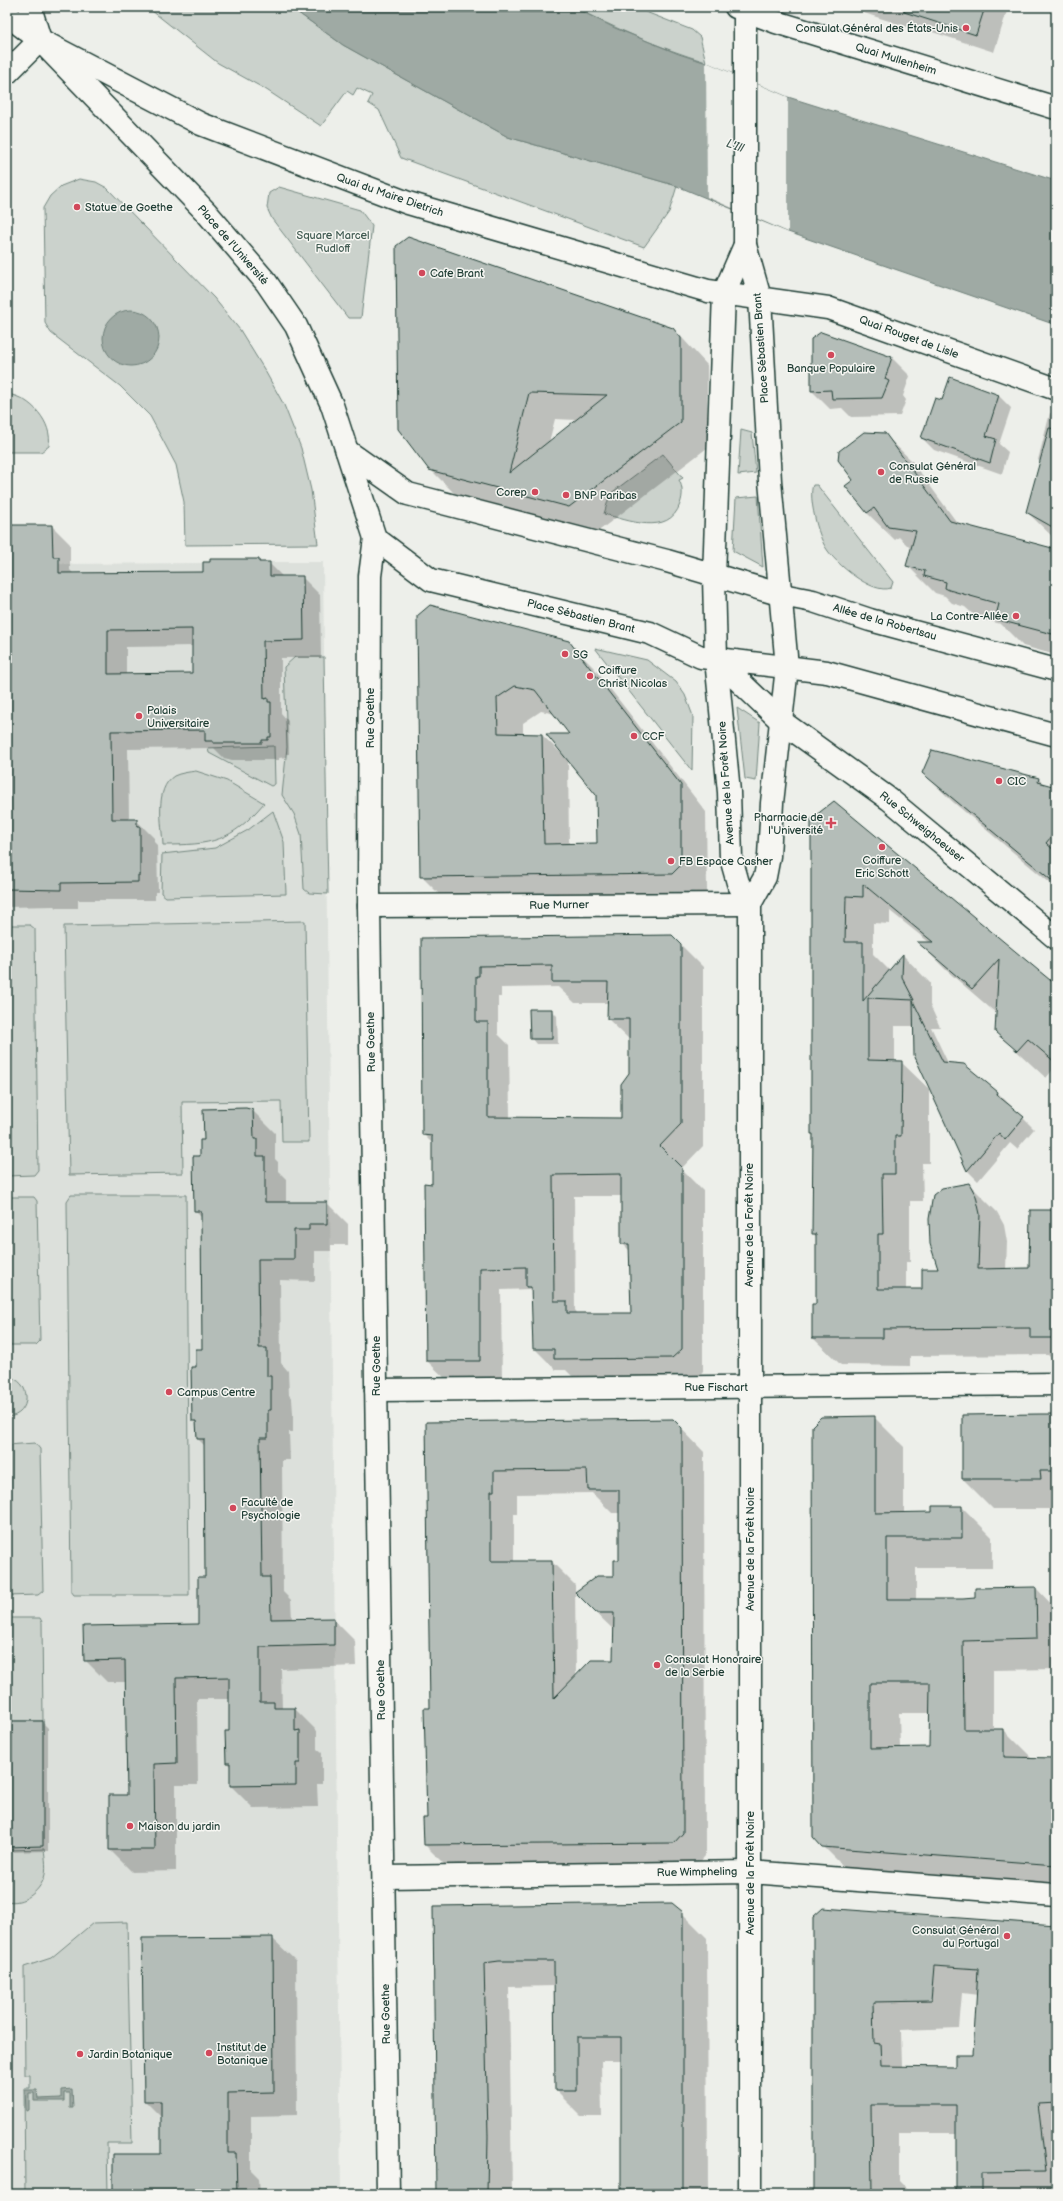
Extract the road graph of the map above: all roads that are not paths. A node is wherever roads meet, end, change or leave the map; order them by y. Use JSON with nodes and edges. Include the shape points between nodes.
{"nodes":[{"id":1,"x":22,"y":7,"type":"edge"},
{"id":2,"x":30,"y":7,"type":"edge"},
{"id":3,"x":742,"y":9,"type":"edge"},
{"id":4,"x":7,"y":14,"type":"edge"},
{"id":5,"x":40,"y":40,"type":"junction"},
{"id":6,"x":7,"y":73,"type":"edge"},
{"id":7,"x":1056,"y":108,"type":"edge"},
{"id":8,"x":745,"y":245,"type":"junction"},
{"id":9,"x":724,"y":293,"type":"junction"},
{"id":10,"x":760,"y":298,"type":"junction"},
{"id":11,"x":1056,"y":389,"type":"edge"},
{"id":12,"x":347,"y":451,"type":"junction"},
{"id":13,"x":375,"y":538,"type":"junction"},
{"id":14,"x":714,"y":577,"type":"junction"},
{"id":15,"x":782,"y":595,"type":"junction"},
{"id":16,"x":716,"y":659,"type":"junction"},
{"id":17,"x":787,"y":667,"type":"junction"},
{"id":18,"x":1056,"y":670,"type":"edge"},
{"id":19,"x":782,"y":722,"type":"junction"},
{"id":20,"x":1056,"y":735,"type":"edge"},
{"id":21,"x":750,"y":904,"type":"junction"},
{"id":22,"x":369,"y":906,"type":"junction"},
{"id":23,"x":1056,"y":938,"type":"edge"},
{"id":24,"x":1056,"y":1384,"type":"edge"},
{"id":25,"x":750,"y":1387,"type":"junction"},
{"id":26,"x":376,"y":1390,"type":"junction"},
{"id":27,"x":750,"y":1872,"type":"junction"},
{"id":28,"x":385,"y":1877,"type":"junction"},
{"id":29,"x":1056,"y":1895,"type":"edge"},
{"id":30,"x":388,"y":2194,"type":"edge"},
{"id":31,"x":750,"y":2194,"type":"edge"}],
"edges":[{"from":1,"to":5,"type":"street"},
{"from":2,"to":5,"type":"street"},
{"from":3,"to":7,"type":"street","name":"Quai Mullenheim"},
{"from":3,"to":8,"type":"street","via":[[745,79]]},
{"from":4,"to":5,"type":"street","name":"Quai du Maire Dietrich"},
{"from":5,"to":6,"type":"street"},
{"from":5,"to":9,"type":"street","name":"Quai du Maire Dietrich","via":[[201,124],[408,203],[708,291]]},
{"from":5,"to":12,"type":"street","name":"Place de l'Université","via":[[206,212],[266,282],[296,326],[332,405]]},
{"from":8,"to":9,"type":"street"},
{"from":8,"to":10,"type":"street","name":"Place Sébastien Brant"},
{"from":9,"to":10,"type":"street","name":"Quai du Maire Dietrich"},
{"from":9,"to":14,"type":"street"},
{"from":10,"to":11,"type":"street","name":"Quai Rouget de Lisle","via":[[828,308]]},
{"from":10,"to":15,"type":"street","name":"Place Sébastien Brant","via":[[770,481]]},
{"from":12,"to":13,"type":"street","name":"Place de l'Université"},
{"from":12,"to":14,"type":"street","via":[[408,494],[667,561]]},
{"from":13,"to":16,"type":"street","name":"Place Sébastien Brant","via":[[431,580],[650,633],[700,657]]},
{"from":13,"to":22,"type":"street","name":"Rue Goethe","via":[[370,576]]},
{"from":14,"to":15,"type":"street","name":"Allée de la Robertsau"},
{"from":14,"to":16,"type":"street"},
{"from":15,"to":17,"type":"street","name":"Place Sébastien Brant"},
{"from":15,"to":18,"type":"street","name":"Allée de la Robertsau","via":[[813,600],[870,620]]},
{"from":16,"to":17,"type":"street"},
{"from":16,"to":19,"type":"street","name":"Rue Schweighaeuser"},
{"from":16,"to":21,"type":"street","name":"Avenue de la Forêt Noire","via":[[729,792],[731,858],[738,883]]},
{"from":17,"to":19,"type":"street","name":"Avenue de la Forêt Noire"},
{"from":17,"to":20,"type":"street","via":[[827,672]]},
{"from":19,"to":21,"type":"street","name":"Avenue de la Forêt Noire","via":[[772,803],[769,856],[765,877]]},
{"from":19,"to":23,"type":"street","name":"Rue Schweighaeuser","via":[[889,799]]},
{"from":21,"to":22,"type":"street","name":"Rue Murner"},
{"from":21,"to":25,"type":"street","name":"Avenue de la Forêt Noire"},
{"from":22,"to":26,"type":"street","name":"Rue Goethe"},
{"from":24,"to":25,"type":"street","name":"Rue Fischart"},
{"from":25,"to":26,"type":"street","name":"Rue Fischart"},
{"from":25,"to":27,"type":"street","name":"Avenue de la Forêt Noire"},
{"from":26,"to":28,"type":"street","name":"Rue Goethe"},
{"from":27,"to":28,"type":"street","name":"Rue Wimpheling"},
{"from":27,"to":29,"type":"street","name":"Rue Wimpheling"},
{"from":27,"to":31,"type":"street","name":"Avenue de la Forêt Noire"},
{"from":28,"to":30,"type":"street","name":"Rue Goethe"}]}
